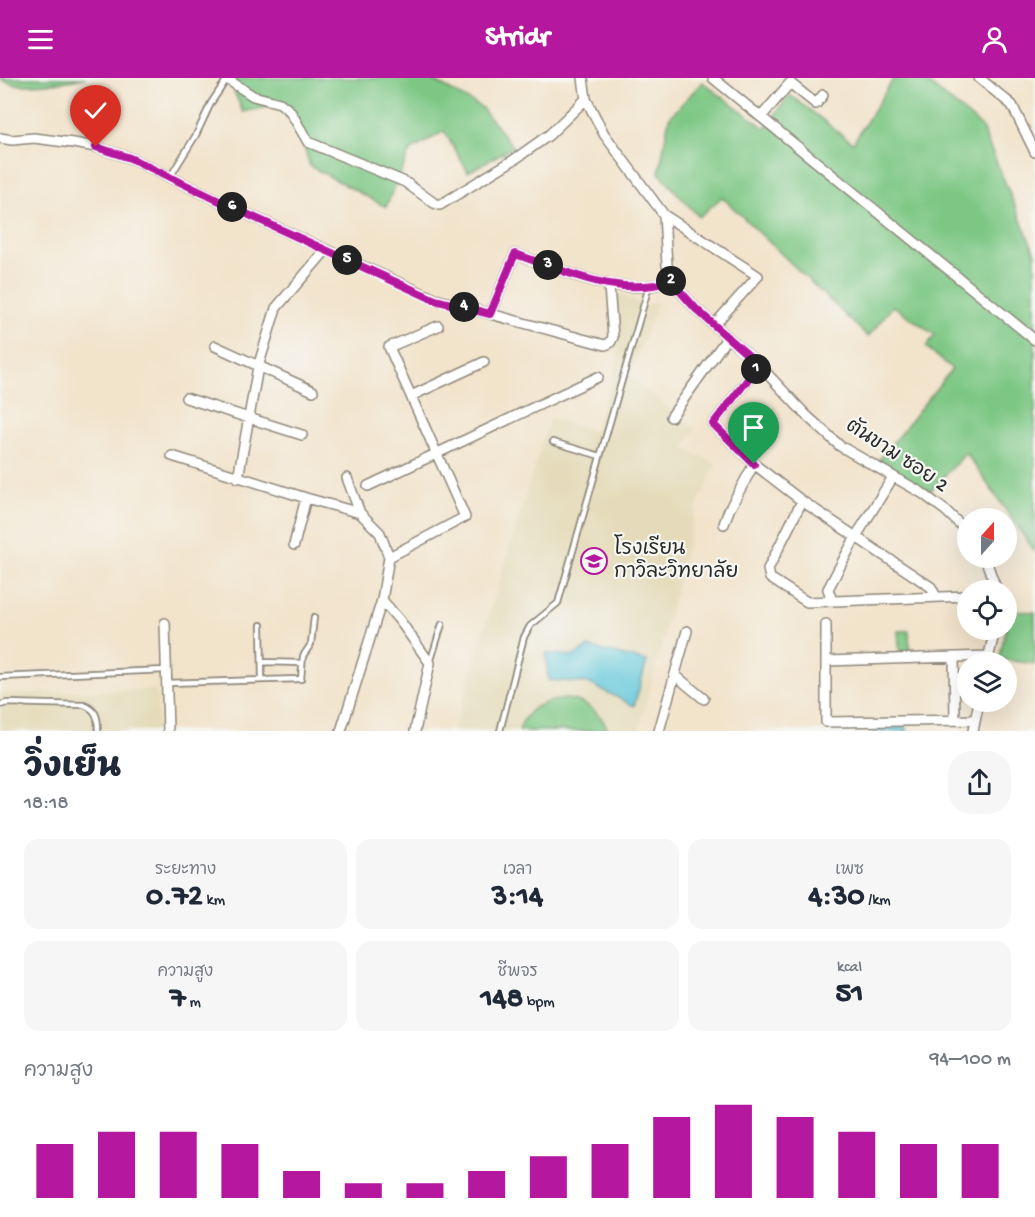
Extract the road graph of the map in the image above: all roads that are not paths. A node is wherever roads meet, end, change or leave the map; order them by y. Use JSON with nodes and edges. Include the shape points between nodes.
{"nodes":[{"id":1,"x":583,"y":78,"type":"edge"},
{"id":2,"x":713,"y":78,"type":"edge"},
{"id":3,"x":979,"y":78,"type":"edge"},
{"id":4,"x":227,"y":79,"type":"edge"},
{"id":5,"x":823,"y":95,"type":"dead end"},
{"id":6,"x":586,"y":99,"type":"junction"},
{"id":7,"x":761,"y":117,"type":"junction"},
{"id":8,"x":1031,"y":132,"type":"edge"},
{"id":9,"x":0,"y":138,"type":"edge"},
{"id":10,"x":1035,"y":152,"type":"edge"},
{"id":11,"x":170,"y":177,"type":"junction"},
{"id":12,"x":664,"y":215,"type":"junction"},
{"id":13,"x":326,"y":250,"type":"junction"},
{"id":14,"x":671,"y":281,"type":"junction"},
{"id":15,"x":609,"y":286,"type":"junction"},
{"id":16,"x":649,"y":286,"type":"junction"},
{"id":17,"x":490,"y":314,"type":"junction"},
{"id":18,"x":438,"y":326,"type":"dead end"},
{"id":19,"x":714,"y":326,"type":"junction"},
{"id":20,"x":727,"y":338,"type":"junction"},
{"id":21,"x":1035,"y":340,"type":"edge"},
{"id":22,"x":215,"y":346,"type":"dead end"},
{"id":23,"x":484,"y":362,"type":"dead end"},
{"id":24,"x":759,"y":365,"type":"junction"},
{"id":25,"x":258,"y":367,"type":"junction"},
{"id":26,"x":598,"y":377,"type":"dead end"},
{"id":27,"x":313,"y":391,"type":"dead end"},
{"id":28,"x":411,"y":396,"type":"junction"},
{"id":29,"x":186,"y":398,"type":"dead end"},
{"id":30,"x":671,"y":417,"type":"dead end"},
{"id":31,"x":249,"y":419,"type":"junction"},
{"id":32,"x":302,"y":435,"type":"dead end"},
{"id":33,"x":553,"y":442,"type":"dead end"},
{"id":34,"x":436,"y":454,"type":"junction"},
{"id":35,"x":172,"y":456,"type":"dead end"},
{"id":36,"x":600,"y":456,"type":"junction"},
{"id":37,"x":754,"y":464,"type":"junction"},
{"id":38,"x":893,"y":477,"type":"junction"},
{"id":39,"x":237,"y":478,"type":"junction"},
{"id":40,"x":347,"y":478,"type":"dead end"},
{"id":41,"x":368,"y":486,"type":"dead end"},
{"id":42,"x":306,"y":498,"type":"junction"},
{"id":43,"x":802,"y":501,"type":"junction"},
{"id":44,"x":360,"y":513,"type":"junction"},
{"id":45,"x":957,"y":522,"type":"edge"},
{"id":46,"x":724,"y":524,"type":"dead end"},
{"id":47,"x":855,"y":538,"type":"junction"},
{"id":48,"x":294,"y":545,"type":"dead end"},
{"id":49,"x":389,"y":557,"type":"junction"},
{"id":50,"x":957,"y":596,"type":"edge"},
{"id":51,"x":936,"y":597,"type":"junction"},
{"id":52,"x":382,"y":600,"type":"junction"},
{"id":53,"x":832,"y":600,"type":"junction"},
{"id":54,"x":314,"y":617,"type":"dead end"},
{"id":55,"x":165,"y":623,"type":"dead end"},
{"id":56,"x":442,"y":624,"type":"dead end"},
{"id":57,"x":826,"y":624,"type":"dead end"},
{"id":58,"x":261,"y":625,"type":"dead end"},
{"id":59,"x":687,"y":631,"type":"dead end"},
{"id":60,"x":954,"y":658,"type":"junction"},
{"id":61,"x":957,"y":658,"type":"edge"},
{"id":62,"x":262,"y":662,"type":"junction"},
{"id":63,"x":826,"y":662,"type":"junction"},
{"id":64,"x":302,"y":663,"type":"junction"},
{"id":65,"x":430,"y":663,"type":"junction"},
{"id":66,"x":166,"y":670,"type":"junction"},
{"id":67,"x":675,"y":675,"type":"junction"},
{"id":68,"x":0,"y":677,"type":"edge"},
{"id":69,"x":262,"y":680,"type":"junction"},
{"id":70,"x":166,"y":683,"type":"junction"},
{"id":71,"x":705,"y":699,"type":"dead end"},
{"id":72,"x":0,"y":705,"type":"edge"},
{"id":73,"x":977,"y":712,"type":"edge"},
{"id":74,"x":955,"y":720,"type":"junction"},
{"id":75,"x":975,"y":720,"type":"junction"},
{"id":76,"x":98,"y":731,"type":"edge"},
{"id":77,"x":168,"y":731,"type":"edge"},
{"id":78,"x":341,"y":731,"type":"edge"},
{"id":79,"x":415,"y":731,"type":"edge"},
{"id":80,"x":500,"y":731,"type":"edge"},
{"id":81,"x":659,"y":731,"type":"edge"},
{"id":82,"x":973,"y":731,"type":"edge"}],
"edges":[{"from":1,"to":6,"type":"street"},
{"from":2,"to":7,"type":"street"},
{"from":3,"to":8,"type":"street","via":[[1012,105]]},
{"from":4,"to":6,"type":"street","via":[[253,96],[280,103],[290,111],[308,142],[405,182],[440,205],[549,135]]},
{"from":4,"to":11,"type":"lane"},
{"from":5,"to":7,"type":"street","via":[[816,104],[790,83]]},
{"from":6,"to":12,"type":"street","via":[[604,134]]},
{"from":7,"to":21,"type":"street"},
{"from":8,"to":10,"type":"street"},
{"from":9,"to":11,"type":"street","via":[[34,138],[96,147]]},
{"from":11,"to":13,"type":"street"},
{"from":12,"to":14,"type":"street"},
{"from":12,"to":19,"type":"street","via":[[758,276]]},
{"from":13,"to":17,"type":"street","via":[[435,300]]},
{"from":13,"to":25,"type":"street","via":[[276,308]]},
{"from":14,"to":16,"type":"street"},
{"from":14,"to":19,"type":"street","name":"ตันขาม ซอย 2"},
{"from":15,"to":16,"type":"street"},
{"from":15,"to":17,"type":"street","via":[[515,254]]},
{"from":15,"to":17,"type":"street","via":[[613,337],[605,345]]},
{"from":16,"to":36,"type":"lane"},
{"from":18,"to":28,"type":"street","via":[[389,347]]},
{"from":19,"to":20,"type":"street","name":"ตันขาม ซอย 2"},
{"from":20,"to":24,"type":"street","name":"ตันขาม ซอย 2"},
{"from":20,"to":30,"type":"street"},
{"from":22,"to":25,"type":"street"},
{"from":23,"to":28,"type":"street"},
{"from":24,"to":37,"type":"street","via":[[713,424]]},
{"from":24,"to":38,"type":"street","name":"ตันขาม ซอย 2","via":[[840,446]]},
{"from":25,"to":27,"type":"street"},
{"from":25,"to":31,"type":"street"},
{"from":26,"to":34,"type":"street"},
{"from":28,"to":34,"type":"street"},
{"from":29,"to":31,"type":"street"},
{"from":31,"to":32,"type":"street"},
{"from":31,"to":39,"type":"street"},
{"from":33,"to":36,"type":"lane"},
{"from":34,"to":41,"type":"street"},
{"from":34,"to":49,"type":"street","via":[[465,517]]},
{"from":35,"to":39,"type":"street"},
{"from":36,"to":80,"type":"lane","via":[[558,603],[524,637]]},
{"from":37,"to":43,"type":"street"},
{"from":37,"to":46,"type":"street"},
{"from":38,"to":45,"type":"street","name":"ตันขาม ซอย 2","via":[[922,493]]},
{"from":38,"to":47,"type":"street"},
{"from":39,"to":42,"type":"street"},
{"from":40,"to":44,"type":"street"},
{"from":42,"to":44,"type":"street"},
{"from":42,"to":48,"type":"street"},
{"from":43,"to":47,"type":"street"},
{"from":43,"to":53,"type":"street","via":[[768,569],[770,578],[807,602]]},
{"from":44,"to":49,"type":"street","via":[[380,533]]},
{"from":47,"to":51,"type":"street","via":[[931,587]]},
{"from":47,"to":53,"type":"street","via":[[828,589]]},
{"from":49,"to":52,"type":"street"},
{"from":50,"to":51,"type":"street"},
{"from":51,"to":53,"type":"street"},
{"from":52,"to":65,"type":"street"},
{"from":52,"to":78,"type":"street"},
{"from":54,"to":64,"type":"lane","via":[[311,644]]},
{"from":55,"to":66,"type":"street"},
{"from":56,"to":65,"type":"lane"},
{"from":57,"to":63,"type":"street"},
{"from":58,"to":62,"type":"lane"},
{"from":59,"to":67,"type":"street"},
{"from":60,"to":61,"type":"street"},
{"from":60,"to":63,"type":"street"},
{"from":60,"to":74,"type":"street"},
{"from":62,"to":64,"type":"lane"},
{"from":62,"to":69,"type":"lane"},
{"from":63,"to":74,"type":"street","via":[[826,722]]},
{"from":64,"to":69,"type":"lane","via":[[301,679]]},
{"from":65,"to":79,"type":"street"},
{"from":66,"to":68,"type":"lane"},
{"from":66,"to":70,"type":"street"},
{"from":67,"to":71,"type":"street"},
{"from":67,"to":81,"type":"street"},
{"from":69,"to":70,"type":"lane"},
{"from":70,"to":77,"type":"street"},
{"from":72,"to":76,"type":"lane","via":[[84,705],[96,713]]},
{"from":73,"to":75,"type":"street"},
{"from":74,"to":75,"type":"street"},
{"from":75,"to":82,"type":"street"}]}
